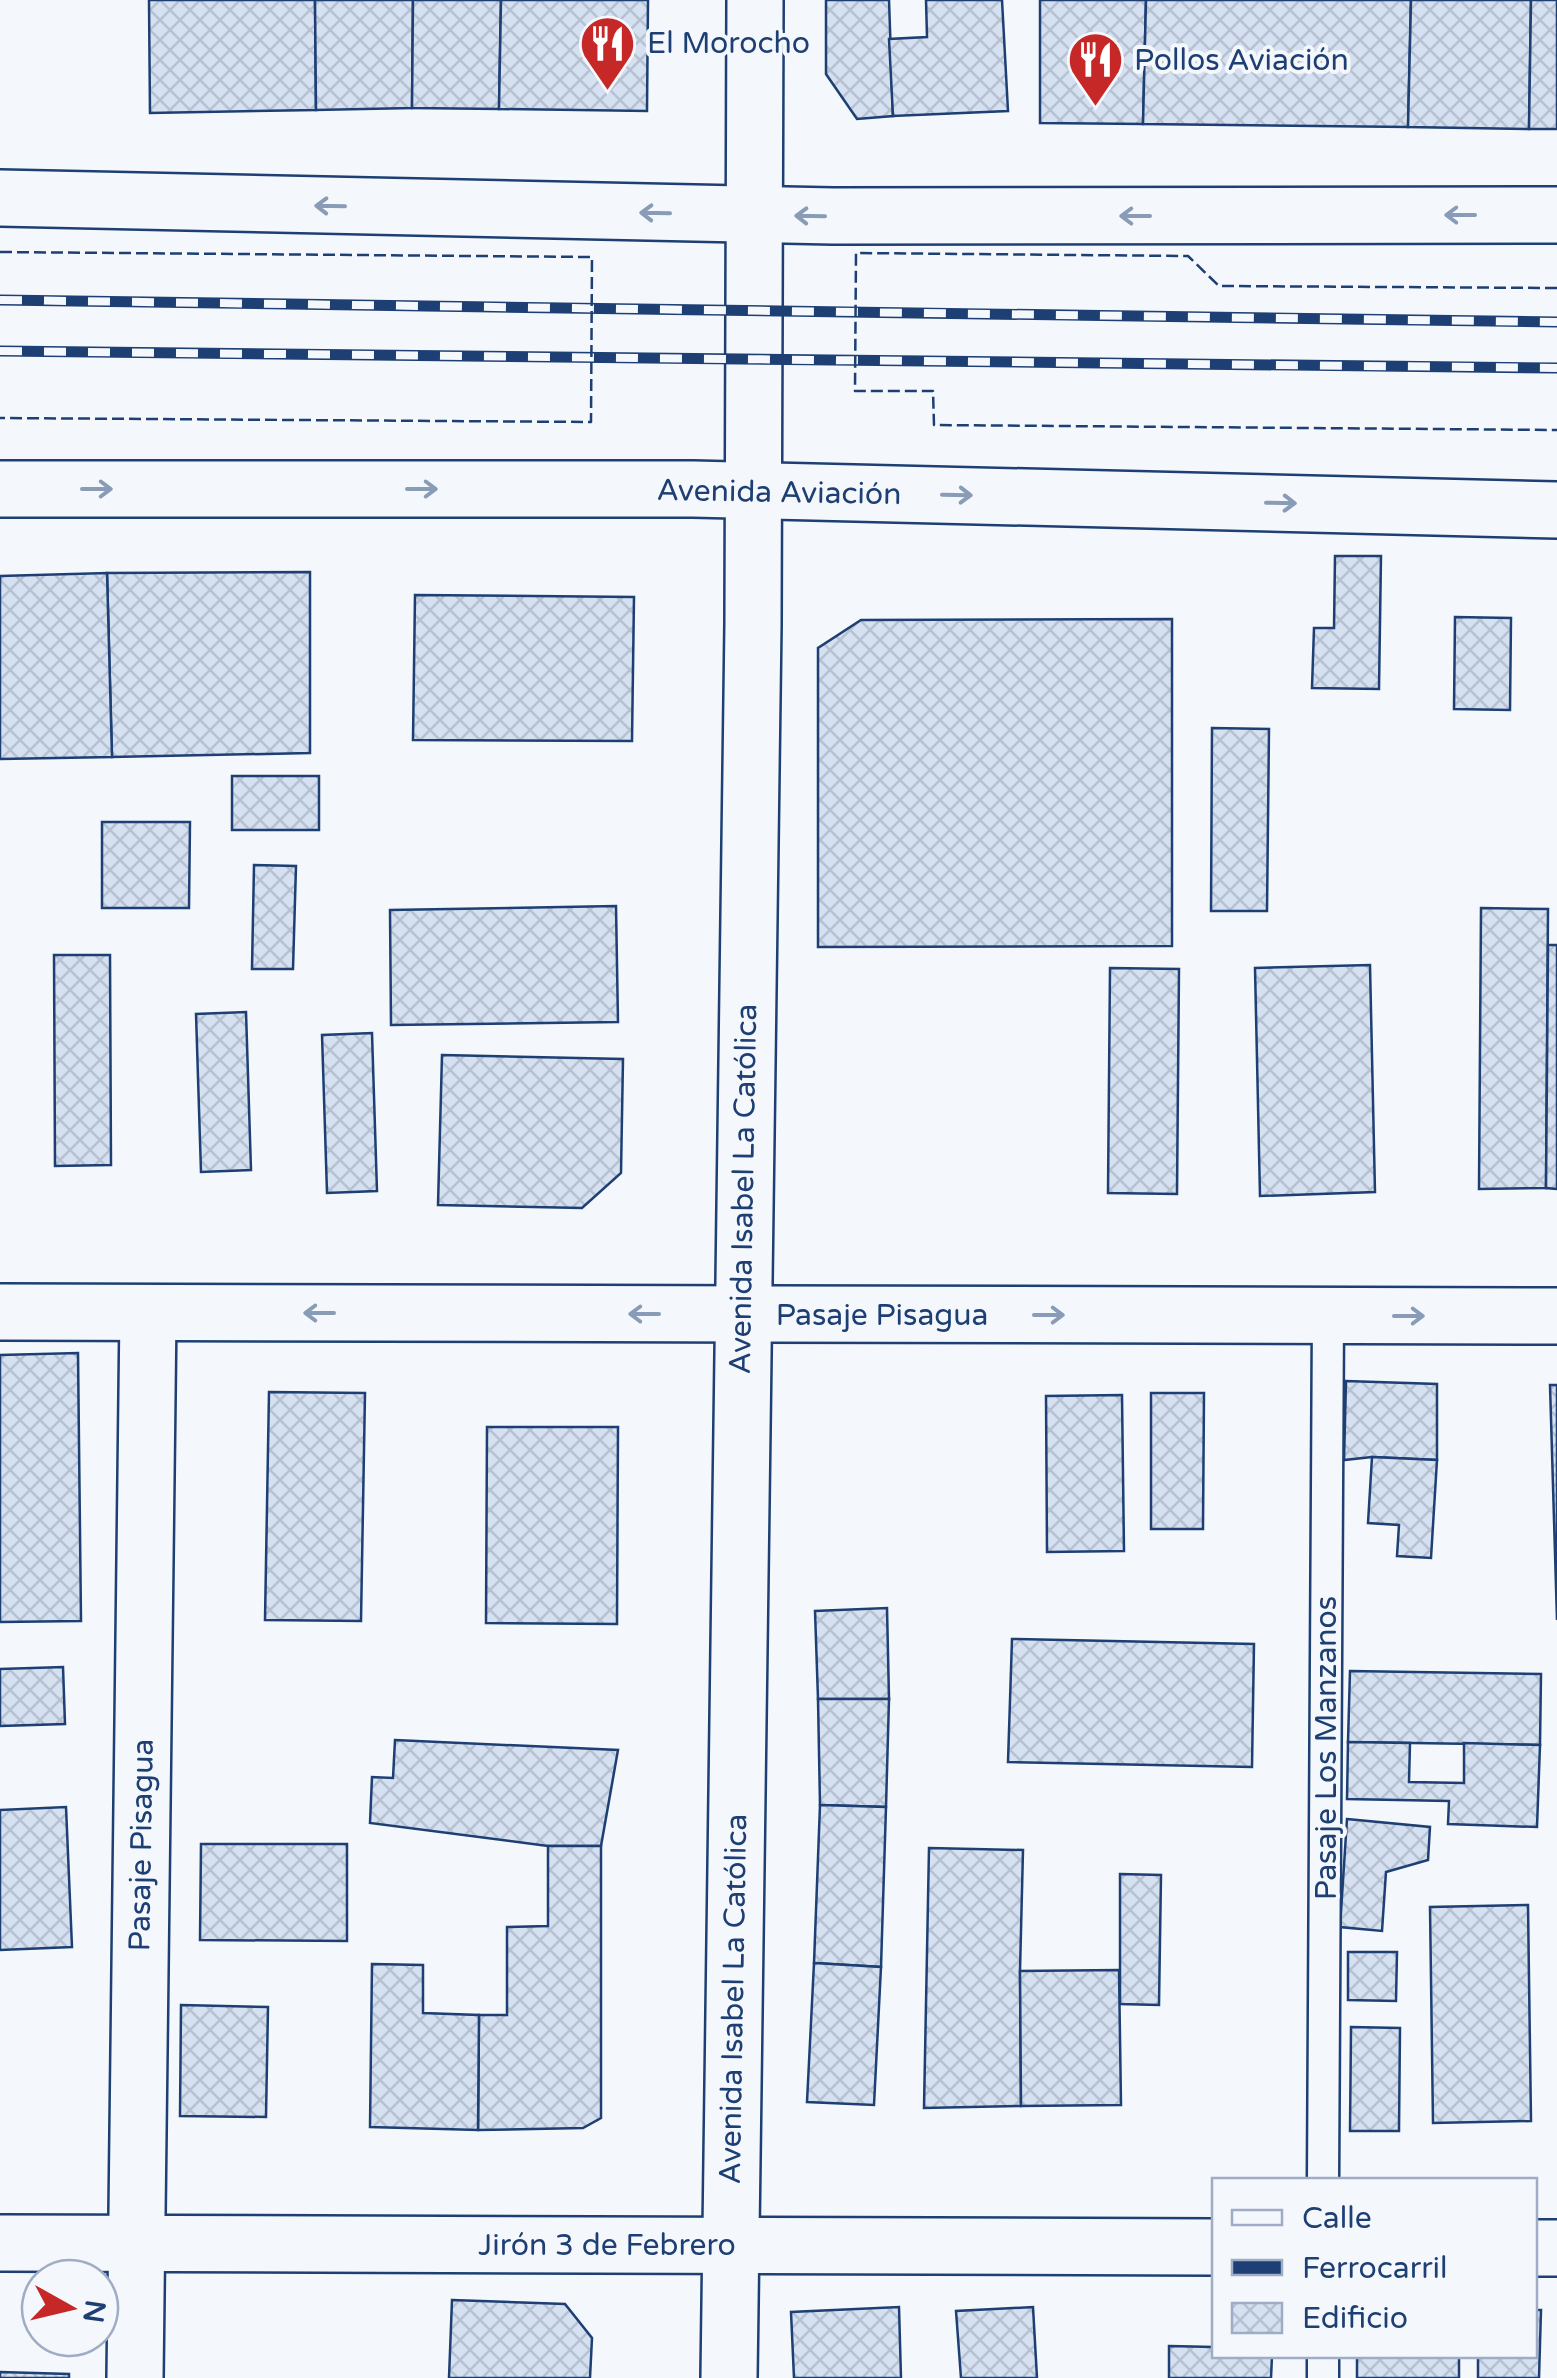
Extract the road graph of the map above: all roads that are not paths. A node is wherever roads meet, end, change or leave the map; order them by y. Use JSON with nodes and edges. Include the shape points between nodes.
{"nodes":[{"id":1,"x":755,"y":0,"type":"edge"},
{"id":2,"x":0,"y":198,"type":"edge"},
{"id":3,"x":752,"y":215,"type":"junction"},
{"id":4,"x":1557,"y":215,"type":"edge"},
{"id":5,"x":0,"y":490,"type":"edge"},
{"id":6,"x":754,"y":490,"type":"junction"},
{"id":7,"x":1557,"y":510,"type":"edge"},
{"id":8,"x":0,"y":1312,"type":"edge"},
{"id":9,"x":148,"y":1312,"type":"junction"},
{"id":10,"x":741,"y":1314,"type":"junction"},
{"id":11,"x":1328,"y":1316,"type":"junction"},
{"id":12,"x":1557,"y":1316,"type":"edge"},
{"id":13,"x":1324,"y":2178,"type":"edge"},
{"id":14,"x":0,"y":2243,"type":"edge"},
{"id":15,"x":136,"y":2243,"type":"junction"},
{"id":16,"x":731,"y":2245,"type":"junction"},
{"id":17,"x":1212,"y":2247,"type":"edge"},
{"id":18,"x":135,"y":2378,"type":"edge"},
{"id":19,"x":729,"y":2378,"type":"edge"}],
"edges":[{"from":1,"to":3,"type":"street","name":"Avenida Isabel La Católica"},
{"from":3,"to":2,"type":"street","one_way":true},
{"from":4,"to":3,"type":"street","one_way":true},
{"from":3,"to":6,"type":"street","name":"Avenida Isabel La Católica"},
{"from":5,"to":6,"type":"street","name":"Avenida Aviación","one_way":true},
{"from":6,"to":7,"type":"street","name":"Avenida Aviación","one_way":true},
{"from":6,"to":10,"type":"street","name":"Avenida Isabel La Católica"},
{"from":8,"to":9,"type":"street","name":"Pasaje Pisagua"},
{"from":10,"to":9,"type":"street","name":"Pasaje Pisagua","one_way":true},
{"from":9,"to":15,"type":"street","name":"Pasaje Pisagua"},
{"from":10,"to":11,"type":"street","name":"Pasaje Pisagua","one_way":true},
{"from":10,"to":16,"type":"street","name":"Avenida Isabel La Católica"},
{"from":11,"to":12,"type":"street","name":"Pasaje Pisagua","one_way":true},
{"from":11,"to":13,"type":"lane","name":"Pasaje Los Manzanos"},
{"from":14,"to":15,"type":"street","name":"Jirón 3 de Febrero"},
{"from":15,"to":16,"type":"street","name":"Jirón 3 de Febrero"},
{"from":15,"to":18,"type":"street","name":"Pasaje Pisagua"},
{"from":16,"to":17,"type":"street","name":"Jirón 3 de Febrero"},
{"from":16,"to":19,"type":"street","name":"Avenida Isabel La Católica"}]}
